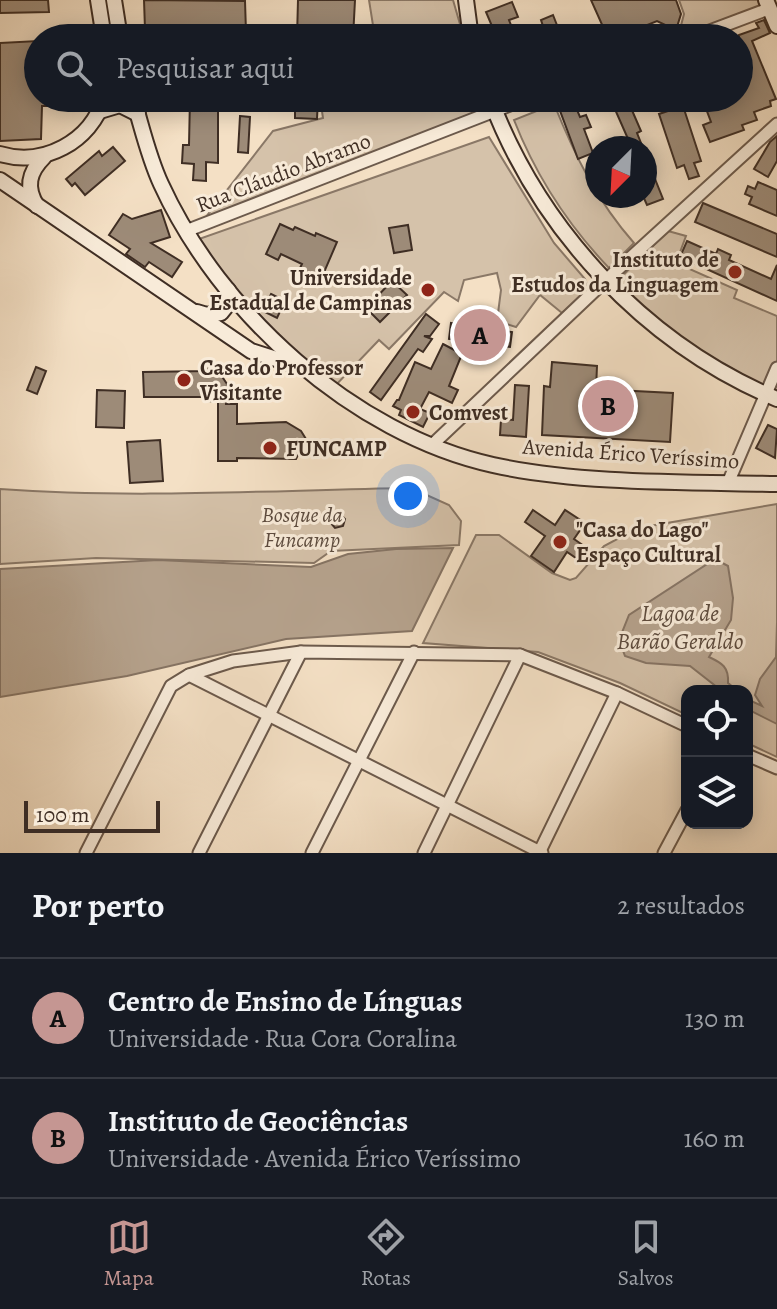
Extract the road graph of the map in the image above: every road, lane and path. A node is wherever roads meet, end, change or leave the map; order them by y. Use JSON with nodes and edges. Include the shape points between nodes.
{"nodes":[{"id":1,"x":98,"y":0,"type":"edge"},
{"id":2,"x":114,"y":0,"type":"edge"},
{"id":3,"x":466,"y":0,"type":"edge"},
{"id":4,"x":767,"y":5,"type":"edge"},
{"id":5,"x":102,"y":24,"type":"edge"},
{"id":6,"x":118,"y":24,"type":"edge"},
{"id":7,"x":469,"y":24,"type":"edge"},
{"id":8,"x":723,"y":24,"type":"edge"},
{"id":9,"x":777,"y":26,"type":"edge"},
{"id":10,"x":97,"y":112,"type":"edge"},
{"id":11,"x":134,"y":112,"type":"edge"},
{"id":12,"x":473,"y":112,"type":"edge"},
{"id":13,"x":496,"y":112,"type":"edge"},
{"id":14,"x":138,"y":114,"type":"joint"},
{"id":15,"x":777,"y":124,"type":"edge"},
{"id":16,"x":0,"y":154,"type":"edge"},
{"id":17,"x":44,"y":157,"type":"junction"},
{"id":18,"x":0,"y":180,"type":"edge"},
{"id":19,"x":37,"y":206,"type":"junction"},
{"id":20,"x":186,"y":231,"type":"junction"},
{"id":21,"x":605,"y":281,"type":"junction"},
{"id":22,"x":228,"y":290,"type":"junction"},
{"id":23,"x":193,"y":310,"type":"junction"},
{"id":24,"x":777,"y":368,"type":"edge"},
{"id":25,"x":305,"y":369,"type":"junction"},
{"id":26,"x":771,"y":396,"type":"edge"},
{"id":27,"x":432,"y":445,"type":"junction"},
{"id":28,"x":728,"y":483,"type":"junction"},
{"id":29,"x":777,"y":484,"type":"edge"},
{"id":30,"x":301,"y":652,"type":"junction"},
{"id":31,"x":414,"y":652,"type":"junction"},
{"id":32,"x":520,"y":655,"type":"junction"},
{"id":33,"x":189,"y":675,"type":"junction"},
{"id":34,"x":617,"y":693,"type":"junction"},
{"id":35,"x":271,"y":715,"type":"junction"},
{"id":36,"x":681,"y":723,"type":"edge"},
{"id":37,"x":752,"y":757,"type":"edge"},
{"id":38,"x":359,"y":760,"type":"junction"},
{"id":39,"x":777,"y":768,"type":"edge"},
{"id":40,"x":448,"y":806,"type":"junction"},
{"id":41,"x":681,"y":821,"type":"edge"},
{"id":42,"x":540,"y":852,"type":"edge"},
{"id":43,"x":86,"y":853,"type":"edge"},
{"id":44,"x":199,"y":853,"type":"edge"},
{"id":45,"x":312,"y":853,"type":"edge"},
{"id":46,"x":424,"y":853,"type":"edge"},
{"id":47,"x":664,"y":853,"type":"edge"}],
"edges":[{"from":1,"to":5,"type":"street"},
{"from":2,"to":6,"type":"street"},
{"from":3,"to":7,"type":"street"},
{"from":4,"to":8,"type":"street"},
{"from":4,"to":9,"type":"street"},
{"from":10,"to":17,"type":"street","via":[[77,138]]},
{"from":11,"to":14,"type":"street"},
{"from":12,"to":20,"type":"street","name":"Rua Cláudio Abramo"},
{"from":13,"to":21,"type":"street","via":[[529,180]]},
{"from":14,"to":20,"type":"street","name":"Avenida Érico Veríssimo","via":[[150,160]]},
{"from":15,"to":21,"type":"street"},
{"from":16,"to":17,"type":"street"},
{"from":17,"to":19,"type":"street","via":[[30,181]]},
{"from":18,"to":19,"type":"street"},
{"from":19,"to":23,"type":"street"},
{"from":20,"to":22,"type":"street","name":"Avenida Érico Veríssimo"},
{"from":21,"to":26,"type":"street","via":[[698,359]]},
{"from":21,"to":27,"type":"street"},
{"from":22,"to":23,"type":"street","via":[[229,303],[221,313]]},
{"from":22,"to":25,"type":"street","name":"Avenida Érico Veríssimo"},
{"from":23,"to":25,"type":"street","via":[[251,351]]},
{"from":24,"to":26,"type":"street"},
{"from":25,"to":27,"type":"street","name":"Avenida Érico Veríssimo","via":[[346,400]]},
{"from":26,"to":28,"type":"street"},
{"from":27,"to":28,"type":"street","name":"Avenida Érico Veríssimo","via":[[494,465],[562,474]]},
{"from":28,"to":29,"type":"street","name":"Avenida Érico Veríssimo"},
{"from":30,"to":31,"type":"street"},
{"from":30,"to":33,"type":"street","via":[[233,661]]},
{"from":30,"to":35,"type":"street"},
{"from":31,"to":32,"type":"street"},
{"from":31,"to":38,"type":"street"},
{"from":32,"to":34,"type":"street"},
{"from":32,"to":40,"type":"street"},
{"from":33,"to":35,"type":"street"},
{"from":33,"to":43,"type":"street","via":[[171,686],[162,701]]},
{"from":34,"to":36,"type":"street"},
{"from":34,"to":42,"type":"street"},
{"from":35,"to":38,"type":"street"},
{"from":35,"to":44,"type":"street"},
{"from":37,"to":39,"type":"street"},
{"from":38,"to":40,"type":"street"},
{"from":38,"to":45,"type":"street"},
{"from":40,"to":42,"type":"street"},
{"from":40,"to":46,"type":"street"},
{"from":41,"to":47,"type":"street"}]}
